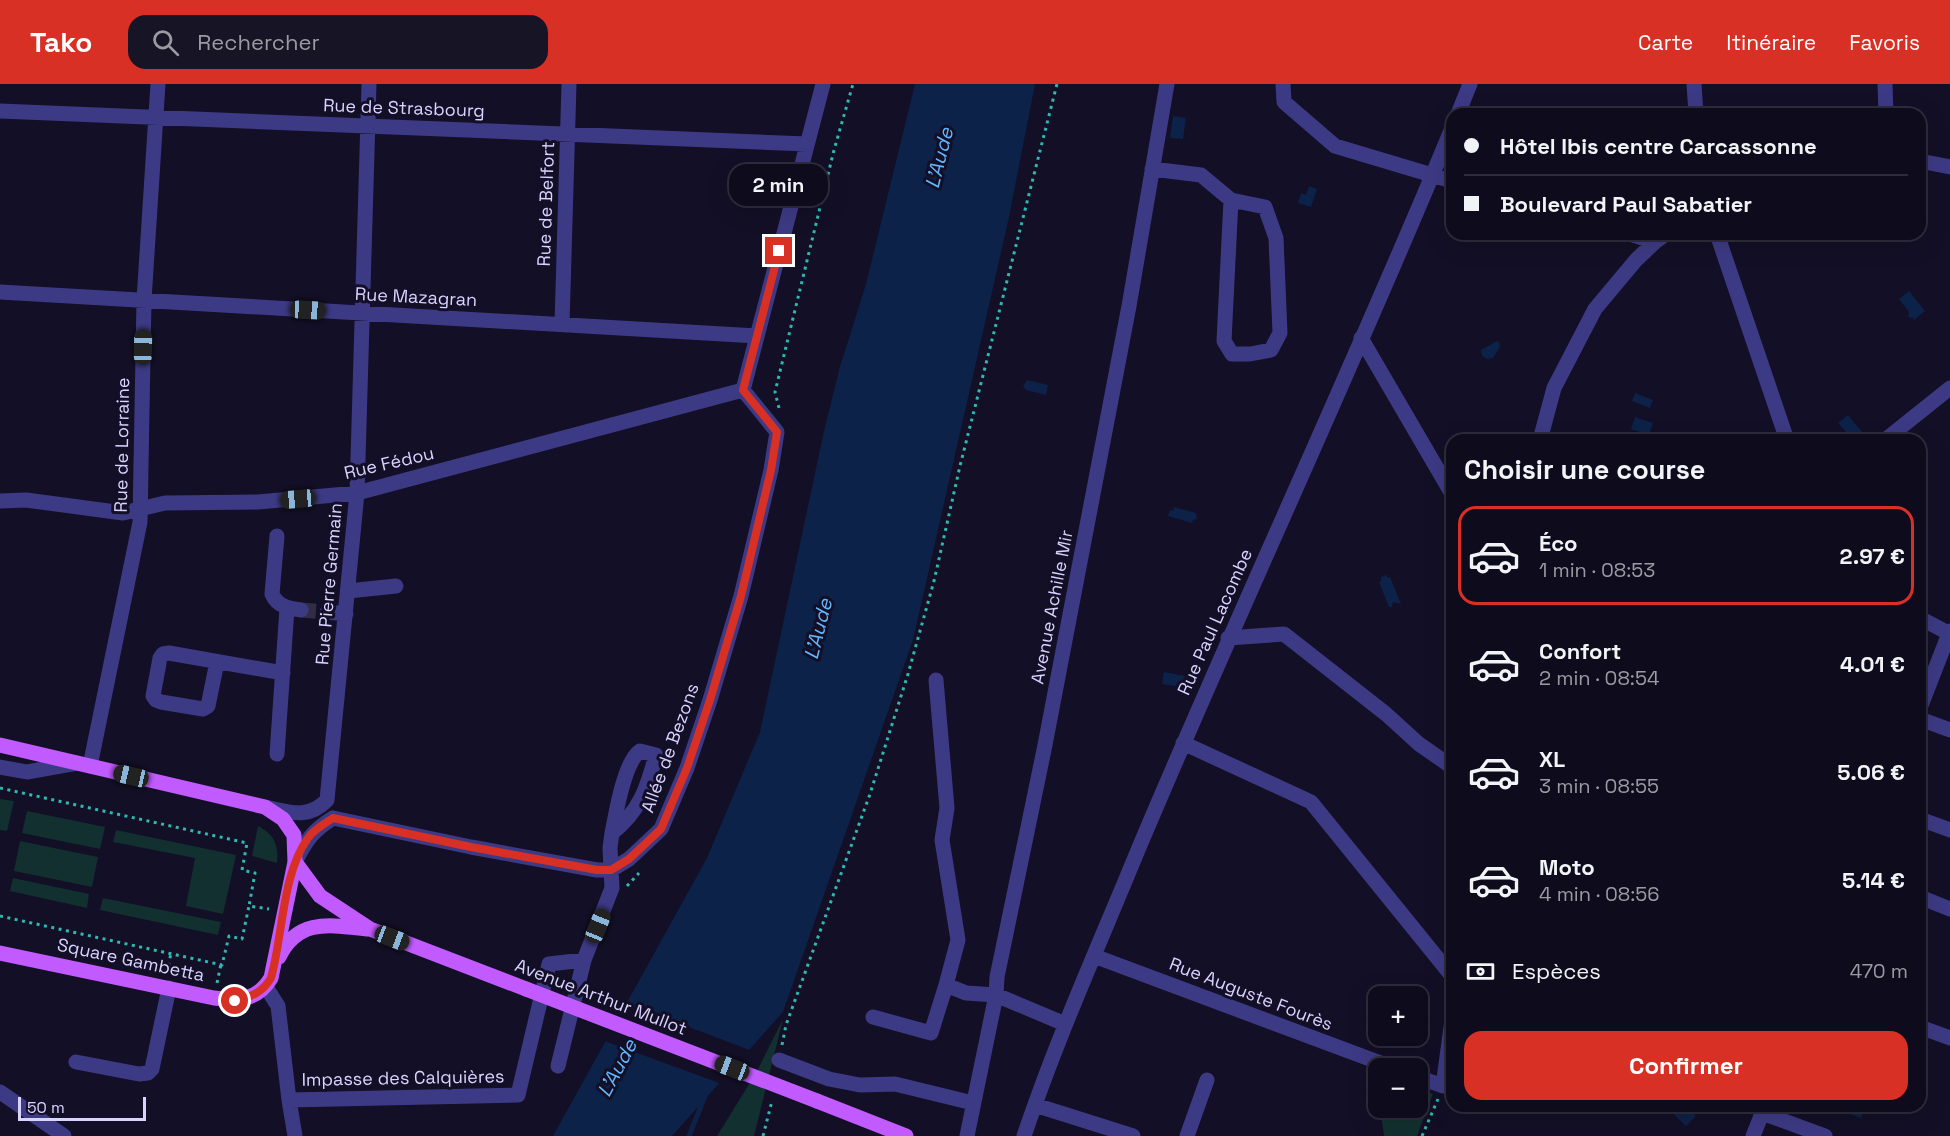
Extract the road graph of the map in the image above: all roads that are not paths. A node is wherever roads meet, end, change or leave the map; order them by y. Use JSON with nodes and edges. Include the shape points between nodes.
{"nodes":[{"id":1,"x":158,"y":84,"type":"edge"},
{"id":2,"x":369,"y":84,"type":"edge"},
{"id":3,"x":569,"y":84,"type":"edge"},
{"id":4,"x":823,"y":84,"type":"edge"},
{"id":5,"x":1167,"y":84,"type":"edge"},
{"id":6,"x":1283,"y":84,"type":"edge"},
{"id":7,"x":1470,"y":84,"type":"edge"},
{"id":8,"x":1694,"y":84,"type":"edge"},
{"id":9,"x":1885,"y":84,"type":"edge"},
{"id":10,"x":1460,"y":108,"type":"edge"},
{"id":11,"x":1696,"y":108,"type":"edge"},
{"id":12,"x":1886,"y":108,"type":"edge"},
{"id":13,"x":0,"y":111,"type":"edge"},
{"id":14,"x":156,"y":117,"type":"junction"},
{"id":15,"x":368,"y":126,"type":"junction"},
{"id":16,"x":567,"y":135,"type":"junction"},
{"id":17,"x":1446,"y":143,"type":"edge"},
{"id":18,"x":807,"y":144,"type":"junction"},
{"id":19,"x":1926,"y":162,"type":"edge"},
{"id":20,"x":1950,"y":167,"type":"edge"},
{"id":21,"x":1152,"y":169,"type":"junction"},
{"id":22,"x":1433,"y":175,"type":"junction"},
{"id":23,"x":1446,"y":179,"type":"edge"},
{"id":24,"x":1230,"y":200,"type":"junction"},
{"id":25,"x":1659,"y":240,"type":"edge"},
{"id":26,"x":1719,"y":240,"type":"edge"},
{"id":27,"x":0,"y":292,"type":"edge"},
{"id":28,"x":144,"y":300,"type":"junction"},
{"id":29,"x":363,"y":313,"type":"junction"},
{"id":30,"x":562,"y":324,"type":"junction"},
{"id":31,"x":757,"y":336,"type":"junction"},
{"id":32,"x":1361,"y":338,"type":"junction"},
{"id":33,"x":1950,"y":388,"type":"edge"},
{"id":34,"x":743,"y":390,"type":"junction"},
{"id":35,"x":1542,"y":434,"type":"edge"},
{"id":36,"x":1785,"y":434,"type":"edge"},
{"id":37,"x":1892,"y":434,"type":"edge"},
{"id":38,"x":1446,"y":484,"type":"edge"},
{"id":39,"x":357,"y":493,"type":"junction"},
{"id":40,"x":0,"y":501,"type":"edge"},
{"id":41,"x":140,"y":510,"type":"junction"},
{"id":42,"x":277,"y":536,"type":"dead end"},
{"id":43,"x":396,"y":586,"type":"dead end"},
{"id":44,"x":348,"y":591,"type":"junction"},
{"id":45,"x":327,"y":612,"type":"tunnel mouth"},
{"id":46,"x":346,"y":614,"type":"junction"},
{"id":47,"x":1926,"y":621,"type":"edge"},
{"id":48,"x":1950,"y":633,"type":"edge"},
{"id":49,"x":1228,"y":638,"type":"junction"},
{"id":50,"x":217,"y":662,"type":"junction"},
{"id":51,"x":283,"y":673,"type":"junction"},
{"id":52,"x":936,"y":680,"type":"dead end"},
{"id":53,"x":1926,"y":693,"type":"edge"},
{"id":54,"x":1926,"y":721,"type":"edge"},
{"id":55,"x":1950,"y":730,"type":"edge"},
{"id":56,"x":1183,"y":743,"type":"junction"},
{"id":57,"x":0,"y":745,"type":"edge"},
{"id":58,"x":277,"y":754,"type":"dead end"},
{"id":59,"x":1446,"y":763,"type":"edge"},
{"id":60,"x":83,"y":765,"type":"junction"},
{"id":61,"x":0,"y":767,"type":"edge"},
{"id":62,"x":327,"y":800,"type":"junction"},
{"id":63,"x":265,"y":807,"type":"junction"},
{"id":64,"x":333,"y":818,"type":"junction"},
{"id":65,"x":1926,"y":821,"type":"edge"},
{"id":66,"x":1950,"y":830,"type":"edge"},
{"id":67,"x":612,"y":833,"type":"junction"},
{"id":68,"x":295,"y":862,"type":"junction"},
{"id":69,"x":611,"y":870,"type":"junction"},
{"id":70,"x":1926,"y":899,"type":"edge"},
{"id":71,"x":1950,"y":909,"type":"edge"},
{"id":72,"x":370,"y":929,"type":"junction"},
{"id":73,"x":2,"y":952,"type":"edge"},
{"id":74,"x":1094,"y":956,"type":"junction"},
{"id":75,"x":584,"y":960,"type":"junction"},
{"id":76,"x":275,"y":965,"type":"junction"},
{"id":77,"x":1446,"y":969,"type":"edge"},
{"id":78,"x":946,"y":985,"type":"junction"},
{"id":79,"x":266,"y":987,"type":"junction"},
{"id":80,"x":169,"y":988,"type":"junction"},
{"id":81,"x":996,"y":995,"type":"junction"},
{"id":82,"x":873,"y":1017,"type":"dead end"},
{"id":83,"x":1065,"y":1024,"type":"junction"},
{"id":84,"x":1926,"y":1029,"type":"edge"},
{"id":85,"x":1950,"y":1038,"type":"edge"},
{"id":86,"x":1368,"y":1058,"type":"edge"},
{"id":87,"x":779,"y":1060,"type":"road end"},
{"id":88,"x":76,"y":1062,"type":"dead end"},
{"id":89,"x":1446,"y":1064,"type":"edge"},
{"id":90,"x":558,"y":1066,"type":"dead end"},
{"id":91,"x":1207,"y":1080,"type":"dead end"},
{"id":92,"x":1428,"y":1081,"type":"edge"},
{"id":93,"x":0,"y":1092,"type":"edge"},
{"id":94,"x":289,"y":1100,"type":"junction"},
{"id":95,"x":973,"y":1103,"type":"junction"},
{"id":96,"x":1035,"y":1105,"type":"junction"},
{"id":97,"x":1763,"y":1112,"type":"edge"},
{"id":98,"x":1771,"y":1112,"type":"edge"},
{"id":99,"x":871,"y":1122,"type":"junction"},
{"id":100,"x":64,"y":1136,"type":"edge"},
{"id":101,"x":296,"y":1136,"type":"edge"},
{"id":102,"x":885,"y":1136,"type":"edge"},
{"id":103,"x":906,"y":1136,"type":"edge"},
{"id":104,"x":967,"y":1136,"type":"edge"},
{"id":105,"x":1024,"y":1136,"type":"edge"},
{"id":106,"x":1133,"y":1136,"type":"edge"},
{"id":107,"x":1187,"y":1136,"type":"edge"},
{"id":108,"x":1753,"y":1136,"type":"edge"},
{"id":109,"x":1825,"y":1136,"type":"edge"}],
"edges":[{"from":1,"to":14,"type":"street","name":"Rue de Lorraine"},
{"from":2,"to":15,"type":"street","name":"Rue Pierre Germain"},
{"from":3,"to":16,"type":"street","name":"Rue de Belfort"},
{"from":4,"to":18,"type":"street"},
{"from":5,"to":21,"type":"street","name":"Avenue Achille Mir"},
{"from":6,"to":22,"type":"street","via":[[1284,102],[1335,146]]},
{"from":7,"to":10,"type":"street"},
{"from":8,"to":11,"type":"street"},
{"from":9,"to":12,"type":"street"},
{"from":13,"to":14,"type":"street","name":"Rue de Strasbourg"},
{"from":14,"to":15,"type":"street","name":"Rue de Strasbourg"},
{"from":14,"to":28,"type":"street","name":"Rue de Lorraine"},
{"from":15,"to":16,"type":"street","name":"Rue de Strasbourg"},
{"from":15,"to":29,"type":"street","name":"Rue Pierre Germain"},
{"from":16,"to":18,"type":"street","name":"Rue de Strasbourg"},
{"from":16,"to":30,"type":"street","name":"Rue de Belfort"},
{"from":17,"to":22,"type":"street","name":"Rue Paul Lacombe"},
{"from":18,"to":31,"type":"street"},
{"from":19,"to":20,"type":"street"},
{"from":21,"to":24,"type":"street","via":[[1201,175]]},
{"from":21,"to":81,"type":"street","name":"Avenue Achille Mir"},
{"from":22,"to":23,"type":"street"},
{"from":22,"to":32,"type":"street","name":"Rue Paul Lacombe"},
{"from":24,"to":24,"type":"street","via":[[1224,341],[1232,354],[1271,350],[1280,333],[1276,238],[1264,207]]},
{"from":25,"to":35,"type":"street","via":[[1636,260],[1595,309],[1554,388]]},
{"from":26,"to":36,"type":"street"},
{"from":27,"to":28,"type":"street","name":"Rue Mazagran"},
{"from":28,"to":29,"type":"street","name":"Rue Mazagran"},
{"from":28,"to":41,"type":"street","name":"Rue de Lorraine"},
{"from":29,"to":30,"type":"street","name":"Rue Mazagran"},
{"from":29,"to":39,"type":"street","name":"Rue Pierre Germain"},
{"from":30,"to":31,"type":"street","name":"Rue Mazagran"},
{"from":31,"to":34,"type":"street"},
{"from":32,"to":38,"type":"street"},
{"from":32,"to":49,"type":"street","name":"Rue Paul Lacombe"},
{"from":33,"to":37,"type":"street"},
{"from":34,"to":39,"type":"street","name":"Rue Fédou"},
{"from":34,"to":69,"type":"street","name":"Allée de Bezons","via":[[777,432],[741,596],[687,768],[661,829]]},
{"from":39,"to":41,"type":"street","name":"Rue Fédou","via":[[258,502],[165,503]]},
{"from":39,"to":44,"type":"street","name":"Rue Pierre Germain"},
{"from":40,"to":41,"type":"street","name":"Rue Fédou","via":[[26,500],[123,513]]},
{"from":41,"to":60,"type":"street","name":"Rue de Lorraine"},
{"from":42,"to":51,"type":"street","via":[[272,594],[275,601],[294,609]]},
{"from":43,"to":44,"type":"street"},
{"from":44,"to":46,"type":"street","name":"Rue Pierre Germain"},
{"from":45,"to":46,"type":"street"},
{"from":46,"to":62,"type":"street","name":"Rue Pierre Germain"},
{"from":47,"to":48,"type":"street"},
{"from":48,"to":53,"type":"street"},
{"from":49,"to":56,"type":"street","name":"Rue Paul Lacombe"},
{"from":49,"to":59,"type":"street","via":[[1284,634]]},
{"from":50,"to":50,"type":"street","via":[[163,654],[153,696],[161,702],[203,709],[208,706]]},
{"from":50,"to":51,"type":"street"},
{"from":51,"to":58,"type":"street"},
{"from":52,"to":78,"type":"street","via":[[947,808],[942,840],[958,940]]},
{"from":54,"to":55,"type":"street"},
{"from":56,"to":74,"type":"street","name":"Rue Paul Lacombe"},
{"from":56,"to":77,"type":"street","via":[[1311,802]]},
{"from":57,"to":60,"type":"main road"},
{"from":60,"to":61,"type":"street","via":[[27,772]]},
{"from":60,"to":63,"type":"main road"},
{"from":62,"to":63,"type":"street","via":[[318,809],[303,814]]},
{"from":62,"to":64,"type":"street","name":"Rue Pierre Germain"},
{"from":63,"to":68,"type":"main road","via":[[283,819],[294,835]]},
{"from":64,"to":68,"type":"street","via":[[308,838]]},
{"from":64,"to":69,"type":"street","via":[[471,847]]},
{"from":65,"to":66,"type":"street"},
{"from":67,"to":67,"type":"street","via":[[636,809],[656,755],[640,751],[634,754]]},
{"from":67,"to":69,"type":"street"},
{"from":68,"to":72,"type":"main road","name":"Avenue Arthur Mullot","via":[[320,896]]},
{"from":68,"to":76,"type":"main road"},
{"from":69,"to":75,"type":"street","via":[[612,888]]},
{"from":70,"to":71,"type":"street"},
{"from":72,"to":76,"type":"main road","name":"Avenue Arthur Mullot","via":[[317,926],[303,930],[284,946]]},
{"from":72,"to":99,"type":"main road","name":"Avenue Arthur Mullot","bridge":true},
{"from":73,"to":80,"type":"main road","name":"Square Gambetta"},
{"from":74,"to":83,"type":"street","name":"Rue Paul Lacombe"},
{"from":74,"to":86,"type":"street","name":"Rue Auguste Fourès"},
{"from":75,"to":90,"type":"street"},
{"from":75,"to":94,"type":"street","name":"Impasse des Calquières","via":[[549,964],[518,1095]]},
{"from":76,"to":79,"type":"main road"},
{"from":78,"to":81,"type":"street","via":[[966,993]]},
{"from":78,"to":82,"type":"street","via":[[931,1033]]},
{"from":79,"to":80,"type":"main road","name":"Square Gambetta","via":[[235,1001]]},
{"from":79,"to":94,"type":"street","via":[[278,1006]]},
{"from":80,"to":88,"type":"street","via":[[148,1073]]},
{"from":81,"to":83,"type":"street"},
{"from":81,"to":95,"type":"street","name":"Avenue Achille Mir"},
{"from":83,"to":96,"type":"street","name":"Rue Paul Lacombe"},
{"from":84,"to":85,"type":"street"},
{"from":87,"to":95,"type":"street","via":[[829,1079],[860,1085],[895,1084]]},
{"from":89,"to":92,"type":"street","via":[[1443,1086]]},
{"from":91,"to":107,"type":"street"},
{"from":93,"to":100,"type":"street"},
{"from":94,"to":101,"type":"street"},
{"from":95,"to":104,"type":"street","name":"Avenue Achille Mir"},
{"from":96,"to":105,"type":"street","name":"Rue Paul Lacombe"},
{"from":96,"to":106,"type":"street"},
{"from":97,"to":108,"type":"street"},
{"from":98,"to":109,"type":"street"},
{"from":99,"to":102,"type":"main road"},
{"from":99,"to":103,"type":"main road","name":"Avenue Arthur Mullot"}]}
